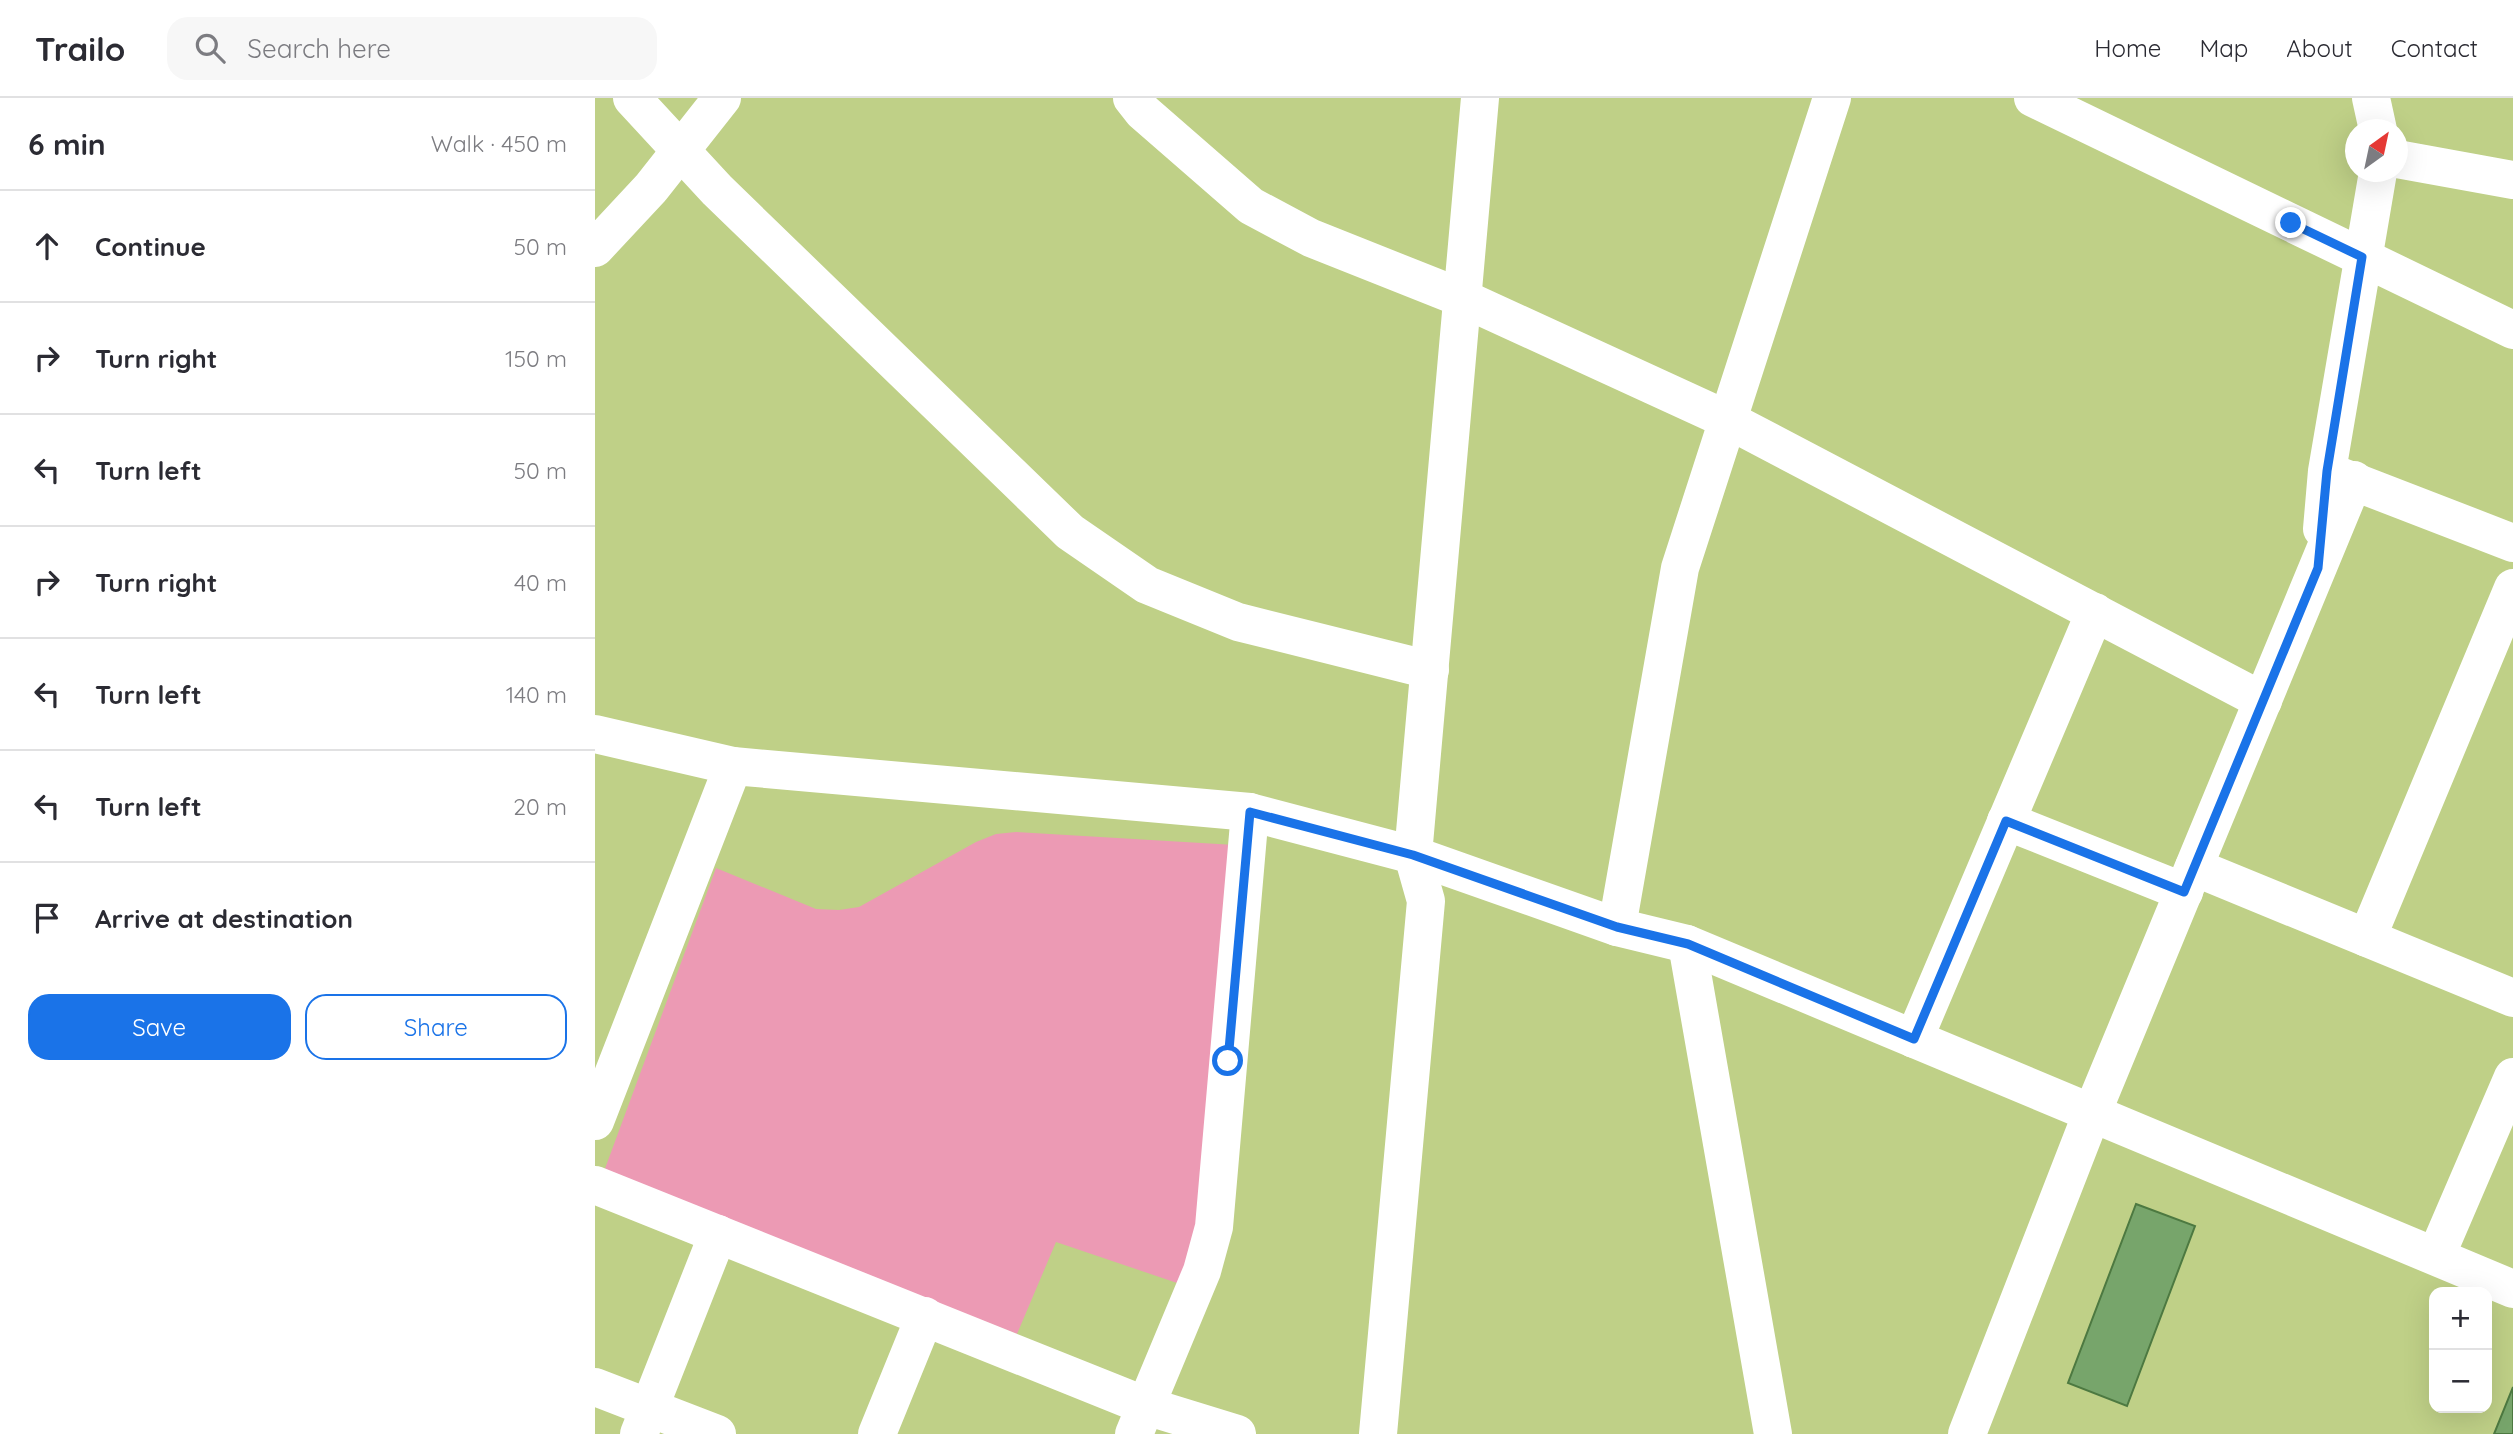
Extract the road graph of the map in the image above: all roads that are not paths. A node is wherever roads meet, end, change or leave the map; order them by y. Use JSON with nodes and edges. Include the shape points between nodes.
{"nodes":[{"id":1,"x":632,"y":98,"type":"edge"},
{"id":2,"x":722,"y":98,"type":"edge"},
{"id":3,"x":1132,"y":98,"type":"edge"},
{"id":4,"x":1480,"y":98,"type":"edge"},
{"id":5,"x":1832,"y":98,"type":"edge"},
{"id":6,"x":2033,"y":98,"type":"edge"},
{"id":7,"x":2371,"y":98,"type":"edge"},
{"id":8,"x":2376,"y":119,"type":"edge"},
{"id":9,"x":681,"y":149,"type":"junction"},
{"id":10,"x":2408,"y":161,"type":"edge"},
{"id":11,"x":2513,"y":180,"type":"edge"},
{"id":12,"x":2376,"y":182,"type":"edge"},
{"id":13,"x":595,"y":248,"type":"edge"},
{"id":14,"x":2362,"y":257,"type":"junction"},
{"id":15,"x":1462,"y":298,"type":"junction"},
{"id":16,"x":2513,"y":330,"type":"edge"},
{"id":17,"x":1728,"y":420,"type":"junction"},
{"id":18,"x":2340,"y":476,"type":"junction"},
{"id":19,"x":2513,"y":543,"type":"edge"},
{"id":20,"x":2513,"y":588,"type":"edge"},
{"id":21,"x":2095,"y":612,"type":"junction"},
{"id":22,"x":1430,"y":670,"type":"junction"},
{"id":23,"x":2263,"y":701,"type":"junction"},
{"id":24,"x":595,"y":734,"type":"edge"},
{"id":25,"x":733,"y":766,"type":"junction"},
{"id":26,"x":1250,"y":812,"type":"junction"},
{"id":27,"x":2006,"y":821,"type":"junction"},
{"id":28,"x":1413,"y":855,"type":"junction"},
{"id":29,"x":2189,"y":879,"type":"junction"},
{"id":30,"x":1617,"y":927,"type":"junction"},
{"id":31,"x":2367,"y":937,"type":"junction"},
{"id":32,"x":1688,"y":944,"type":"junction"},
{"id":33,"x":2513,"y":998,"type":"edge"},
{"id":34,"x":1914,"y":1039,"type":"junction"},
{"id":35,"x":2513,"y":1077,"type":"edge"},
{"id":36,"x":2092,"y":1113,"type":"junction"},
{"id":37,"x":595,"y":1121,"type":"edge"},
{"id":38,"x":595,"y":1185,"type":"edge"},
{"id":39,"x":717,"y":1234,"type":"junction"},
{"id":40,"x":2436,"y":1256,"type":"junction"},
{"id":41,"x":2513,"y":1289,"type":"edge"},
{"id":42,"x":925,"y":1316,"type":"junction"},
{"id":43,"x":595,"y":1387,"type":"edge"},
{"id":44,"x":1140,"y":1420,"type":"edge"},
{"id":45,"x":644,"y":1421,"type":"edge"},
{"id":46,"x":1765,"y":1433,"type":"edge"},
{"id":47,"x":717,"y":1434,"type":"edge"},
{"id":48,"x":877,"y":1434,"type":"edge"},
{"id":49,"x":1237,"y":1434,"type":"edge"},
{"id":50,"x":1378,"y":1434,"type":"edge"},
{"id":51,"x":1967,"y":1434,"type":"edge"}],
"edges":[{"from":1,"to":9,"type":"street"},
{"from":2,"to":9,"type":"street"},
{"from":3,"to":15,"type":"street","via":[[1251,206],[1311,237]]},
{"from":4,"to":15,"type":"street"},
{"from":5,"to":17,"type":"street"},
{"from":6,"to":14,"type":"street"},
{"from":7,"to":8,"type":"street"},
{"from":9,"to":13,"type":"street"},
{"from":9,"to":22,"type":"street","via":[[717,190],[1070,532],[1147,585],[1238,622]]},
{"from":10,"to":11,"type":"street"},
{"from":12,"to":14,"type":"street"},
{"from":14,"to":16,"type":"street"},
{"from":14,"to":18,"type":"street"},
{"from":15,"to":17,"type":"street"},
{"from":15,"to":22,"type":"street"},
{"from":17,"to":21,"type":"street"},
{"from":17,"to":30,"type":"street","via":[[1680,568]]},
{"from":18,"to":19,"type":"street"},
{"from":18,"to":23,"type":"street","via":[[2318,568]]},
{"from":20,"to":31,"type":"street"},
{"from":21,"to":23,"type":"street"},
{"from":21,"to":27,"type":"street"},
{"from":22,"to":28,"type":"street"},
{"from":23,"to":29,"type":"street"},
{"from":24,"to":25,"type":"street"},
{"from":25,"to":26,"type":"street"},
{"from":25,"to":37,"type":"street"},
{"from":26,"to":28,"type":"street"},
{"from":26,"to":44,"type":"street","via":[[1214,1227],[1202,1271]]},
{"from":27,"to":29,"type":"street"},
{"from":27,"to":34,"type":"street"},
{"from":28,"to":30,"type":"street"},
{"from":28,"to":50,"type":"street","via":[[1426,901]]},
{"from":29,"to":31,"type":"street"},
{"from":29,"to":36,"type":"street"},
{"from":30,"to":32,"type":"street"},
{"from":31,"to":33,"type":"street"},
{"from":32,"to":34,"type":"street"},
{"from":32,"to":46,"type":"street"},
{"from":34,"to":36,"type":"street"},
{"from":35,"to":40,"type":"street"},
{"from":36,"to":40,"type":"street"},
{"from":36,"to":51,"type":"street"},
{"from":38,"to":39,"type":"street"},
{"from":39,"to":42,"type":"street"},
{"from":39,"to":45,"type":"street"},
{"from":40,"to":41,"type":"street"},
{"from":42,"to":44,"type":"street"},
{"from":42,"to":48,"type":"street"},
{"from":43,"to":45,"type":"street"},
{"from":44,"to":49,"type":"street"},
{"from":45,"to":47,"type":"street"}]}
